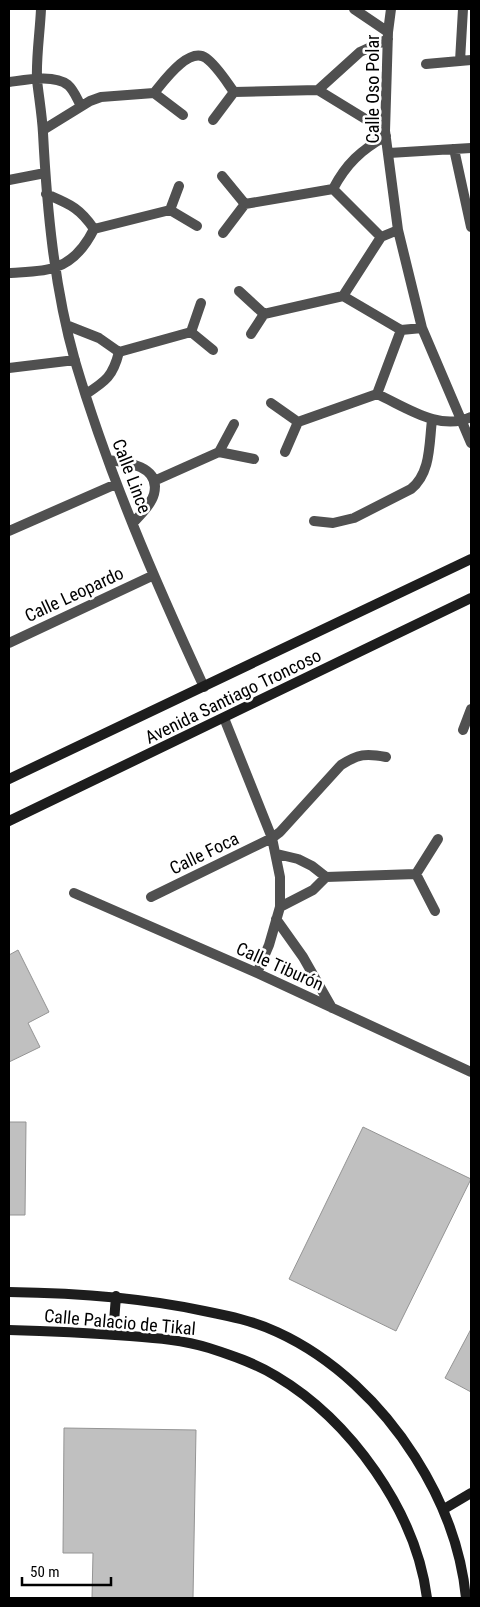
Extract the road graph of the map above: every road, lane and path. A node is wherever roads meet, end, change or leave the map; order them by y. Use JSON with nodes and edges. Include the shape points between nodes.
{"nodes":[{"id":1,"x":41,"y":9,"type":"edge"},
{"id":2,"x":354,"y":9,"type":"edge"},
{"id":3,"x":391,"y":9,"type":"edge"},
{"id":4,"x":463,"y":9,"type":"edge"},
{"id":5,"x":388,"y":36,"type":"junction"},
{"id":6,"x":460,"y":60,"type":"junction"},
{"id":7,"x":471,"y":60,"type":"edge"},
{"id":8,"x":426,"y":64,"type":"dead end"},
{"id":9,"x":37,"y":78,"type":"junction"},
{"id":10,"x":9,"y":82,"type":"edge"},
{"id":11,"x":318,"y":90,"type":"junction"},
{"id":12,"x":234,"y":92,"type":"junction"},
{"id":13,"x":154,"y":93,"type":"junction"},
{"id":14,"x":81,"y":106,"type":"junction"},
{"id":15,"x":183,"y":115,"type":"dead end"},
{"id":16,"x":213,"y":120,"type":"dead end"},
{"id":17,"x":43,"y":130,"type":"junction"},
{"id":18,"x":385,"y":134,"type":"junction"},
{"id":19,"x":471,"y":148,"type":"edge"},
{"id":20,"x":454,"y":149,"type":"junction"},
{"id":21,"x":389,"y":153,"type":"junction"},
{"id":22,"x":45,"y":174,"type":"junction"},
{"id":23,"x":222,"y":176,"type":"dead end"},
{"id":24,"x":9,"y":180,"type":"edge"},
{"id":25,"x":180,"y":186,"type":"dead end"},
{"id":26,"x":332,"y":189,"type":"junction"},
{"id":27,"x":46,"y":194,"type":"junction"},
{"id":28,"x":245,"y":204,"type":"junction"},
{"id":29,"x":170,"y":210,"type":"junction"},
{"id":30,"x":197,"y":226,"type":"dead end"},
{"id":31,"x":471,"y":227,"type":"edge"},
{"id":32,"x":94,"y":229,"type":"junction"},
{"id":33,"x":398,"y":230,"type":"junction"},
{"id":34,"x":223,"y":233,"type":"dead end"},
{"id":35,"x":382,"y":236,"type":"junction"},
{"id":36,"x":56,"y":268,"type":"junction"},
{"id":37,"x":9,"y":273,"type":"edge"},
{"id":38,"x":239,"y":292,"type":"dead end"},
{"id":39,"x":344,"y":296,"type":"junction"},
{"id":40,"x":201,"y":302,"type":"dead end"},
{"id":41,"x":264,"y":314,"type":"junction"},
{"id":42,"x":66,"y":325,"type":"junction"},
{"id":43,"x":422,"y":328,"type":"junction"},
{"id":44,"x":401,"y":330,"type":"junction"},
{"id":45,"x":191,"y":332,"type":"junction"},
{"id":46,"x":252,"y":334,"type":"dead end"},
{"id":47,"x":214,"y":350,"type":"dead end"},
{"id":48,"x":119,"y":352,"type":"junction"},
{"id":49,"x":75,"y":360,"type":"junction"},
{"id":50,"x":9,"y":368,"type":"edge"},
{"id":51,"x":86,"y":394,"type":"junction"},
{"id":52,"x":377,"y":394,"type":"junction"},
{"id":53,"x":271,"y":403,"type":"dead end"},
{"id":54,"x":471,"y":417,"type":"edge"},
{"id":55,"x":432,"y":420,"type":"junction"},
{"id":56,"x":298,"y":422,"type":"junction"},
{"id":57,"x":461,"y":422,"type":"junction"},
{"id":58,"x":234,"y":424,"type":"dead end"},
{"id":59,"x":471,"y":443,"type":"edge"},
{"id":60,"x":219,"y":452,"type":"junction"},
{"id":61,"x":286,"y":452,"type":"dead end"},
{"id":62,"x":254,"y":459,"type":"dead end"},
{"id":63,"x":108,"y":460,"type":"junction"},
{"id":64,"x":154,"y":481,"type":"junction"},
{"id":65,"x":116,"y":484,"type":"junction"},
{"id":66,"x":314,"y":521,"type":"dead end"},
{"id":67,"x":133,"y":523,"type":"junction"},
{"id":68,"x":9,"y":531,"type":"edge"},
{"id":69,"x":471,"y":559,"type":"edge"},
{"id":70,"x":154,"y":575,"type":"junction"},
{"id":71,"x":471,"y":598,"type":"edge"},
{"id":72,"x":9,"y":643,"type":"edge"},
{"id":73,"x":204,"y":687,"type":"junction"},
{"id":74,"x":471,"y":709,"type":"edge"},
{"id":75,"x":224,"y":718,"type":"junction"},
{"id":76,"x":463,"y":730,"type":"dead end"},
{"id":77,"x":386,"y":757,"type":"dead end"},
{"id":78,"x":9,"y":779,"type":"edge"},
{"id":79,"x":9,"y":821,"type":"edge"},
{"id":80,"x":272,"y":838,"type":"junction"},
{"id":81,"x":438,"y":839,"type":"dead end"},
{"id":82,"x":277,"y":854,"type":"junction"},
{"id":83,"x":416,"y":874,"type":"junction"},
{"id":84,"x":326,"y":877,"type":"junction"},
{"id":85,"x":74,"y":893,"type":"dead end"},
{"id":86,"x":151,"y":897,"type":"dead end"},
{"id":87,"x":280,"y":907,"type":"junction"},
{"id":88,"x":435,"y":911,"type":"dead end"},
{"id":89,"x":276,"y":919,"type":"junction"},
{"id":90,"x":257,"y":973,"type":"junction"},
{"id":91,"x":332,"y":1008,"type":"junction"},
{"id":92,"x":471,"y":1072,"type":"edge"},
{"id":93,"x":9,"y":1292,"type":"edge"},
{"id":94,"x":116,"y":1296,"type":"junction"},
{"id":95,"x":9,"y":1330,"type":"edge"},
{"id":96,"x":113,"y":1335,"type":"junction"},
{"id":97,"x":471,"y":1493,"type":"edge"},
{"id":98,"x":444,"y":1509,"type":"junction"},
{"id":99,"x":427,"y":1598,"type":"edge"},
{"id":100,"x":466,"y":1598,"type":"edge"}],
"edges":[{"from":1,"to":9,"type":"street","name":"Calle Lince"},
{"from":2,"to":5,"type":"street"},
{"from":3,"to":5,"type":"street","name":"Calle Oso Polar"},
{"from":4,"to":6,"type":"street"},
{"from":5,"to":11,"type":"street","via":[[360,52]]},
{"from":5,"to":18,"type":"street","name":"Calle Oso Polar"},
{"from":6,"to":7,"type":"street"},
{"from":6,"to":8,"type":"street"},
{"from":9,"to":10,"type":"street"},
{"from":9,"to":14,"type":"street","via":[[69,85]]},
{"from":9,"to":17,"type":"street","name":"Calle Lince"},
{"from":11,"to":12,"type":"street"},
{"from":11,"to":18,"type":"street"},
{"from":12,"to":13,"type":"street","via":[[210,61],[197,55],[173,70]]},
{"from":12,"to":16,"type":"street"},
{"from":13,"to":14,"type":"street","via":[[101,97]]},
{"from":13,"to":15,"type":"street"},
{"from":14,"to":17,"type":"street"},
{"from":17,"to":22,"type":"street","name":"Calle Lince"},
{"from":18,"to":21,"type":"street","name":"Calle Oso Polar"},
{"from":18,"to":26,"type":"street","via":[[361,151]]},
{"from":19,"to":20,"type":"street"},
{"from":20,"to":21,"type":"street"},
{"from":20,"to":31,"type":"street"},
{"from":21,"to":33,"type":"street","name":"Calle Oso Polar"},
{"from":22,"to":24,"type":"street"},
{"from":22,"to":27,"type":"street","name":"Calle Lince"},
{"from":23,"to":28,"type":"street"},
{"from":25,"to":29,"type":"street"},
{"from":26,"to":28,"type":"street"},
{"from":26,"to":35,"type":"street"},
{"from":27,"to":32,"type":"street","via":[[73,206],[85,215]]},
{"from":27,"to":36,"type":"street","name":"Calle Lince"},
{"from":28,"to":34,"type":"street"},
{"from":29,"to":30,"type":"street"},
{"from":29,"to":32,"type":"street"},
{"from":32,"to":36,"type":"street","via":[[76,255]]},
{"from":33,"to":35,"type":"street"},
{"from":33,"to":43,"type":"street","name":"Calle Oso Polar"},
{"from":35,"to":39,"type":"street"},
{"from":36,"to":37,"type":"street"},
{"from":36,"to":42,"type":"street","name":"Calle Lince"},
{"from":38,"to":41,"type":"street"},
{"from":39,"to":41,"type":"street"},
{"from":39,"to":44,"type":"street"},
{"from":40,"to":45,"type":"street"},
{"from":41,"to":46,"type":"street"},
{"from":42,"to":48,"type":"street","via":[[99,338]]},
{"from":42,"to":49,"type":"street","name":"Calle Lince"},
{"from":43,"to":44,"type":"street"},
{"from":43,"to":57,"type":"street","name":"Calle Oso Polar"},
{"from":44,"to":52,"type":"street"},
{"from":45,"to":47,"type":"street"},
{"from":45,"to":48,"type":"street"},
{"from":48,"to":51,"type":"street","via":[[106,381]]},
{"from":49,"to":50,"type":"street"},
{"from":49,"to":51,"type":"street","name":"Calle Lince"},
{"from":51,"to":63,"type":"street","name":"Calle Lince"},
{"from":52,"to":55,"type":"street"},
{"from":52,"to":56,"type":"street"},
{"from":53,"to":56,"type":"street"},
{"from":54,"to":57,"type":"street"},
{"from":55,"to":57,"type":"street"},
{"from":55,"to":66,"type":"street","via":[[426,467],[418,484],[354,518],[333,523]]},
{"from":56,"to":61,"type":"street"},
{"from":57,"to":59,"type":"street","name":"Calle Oso Polar"},
{"from":58,"to":60,"type":"street"},
{"from":60,"to":62,"type":"street"},
{"from":60,"to":64,"type":"street"},
{"from":63,"to":64,"type":"street","via":[[140,466]]},
{"from":63,"to":65,"type":"street","name":"Calle Lince"},
{"from":64,"to":67,"type":"street","via":[[154,494],[148,506]]},
{"from":65,"to":67,"type":"street","name":"Calle Lince"},
{"from":65,"to":68,"type":"street"},
{"from":67,"to":70,"type":"street","name":"Calle Lince"},
{"from":69,"to":73,"type":"street","name":"Avenida Santiago Troncoso"},
{"from":70,"to":72,"type":"street","name":"Calle Leopardo"},
{"from":70,"to":73,"type":"street","name":"Calle Lince"},
{"from":71,"to":75,"type":"street","name":"Avenida Santiago Troncoso"},
{"from":73,"to":78,"type":"street","name":"Avenida Santiago Troncoso"},
{"from":74,"to":76,"type":"street"},
{"from":75,"to":79,"type":"street","name":"Avenida Santiago Troncoso"},
{"from":75,"to":80,"type":"street"},
{"from":77,"to":80,"type":"street","name":"Calle Foca","via":[[369,754],[353,757],[341,765]]},
{"from":80,"to":82,"type":"street"},
{"from":80,"to":86,"type":"street","name":"Calle Foca"},
{"from":81,"to":83,"type":"street"},
{"from":82,"to":84,"type":"street","via":[[298,859]]},
{"from":82,"to":87,"type":"street"},
{"from":83,"to":84,"type":"street"},
{"from":83,"to":88,"type":"street"},
{"from":84,"to":87,"type":"street","via":[[313,890]]},
{"from":85,"to":90,"type":"street","name":"Calle Tiburón"},
{"from":87,"to":89,"type":"street"},
{"from":89,"to":90,"type":"street"},
{"from":89,"to":91,"type":"street","via":[[303,957]]},
{"from":90,"to":91,"type":"street","name":"Calle Tiburón"},
{"from":91,"to":92,"type":"street","name":"Calle Tiburón"},
{"from":93,"to":94,"type":"street","name":"Calle Palacio de Tikal"},
{"from":94,"to":96,"type":"street"},
{"from":94,"to":98,"type":"street","name":"Calle Palacio de Tikal","via":[[238,1318],[277,1332],[308,1350],[340,1372],[383,1413],[409,1448]]},
{"from":95,"to":96,"type":"street","name":"Calle Palacio de Tikal"},
{"from":96,"to":99,"type":"street","name":"Calle Palacio de Tikal","via":[[175,1340],[208,1348],[275,1375],[308,1398],[367,1458],[389,1494],[420,1562]]},
{"from":97,"to":98,"type":"street"},
{"from":98,"to":100,"type":"street","name":"Calle Palacio de Tikal","via":[[458,1552]]}]}
